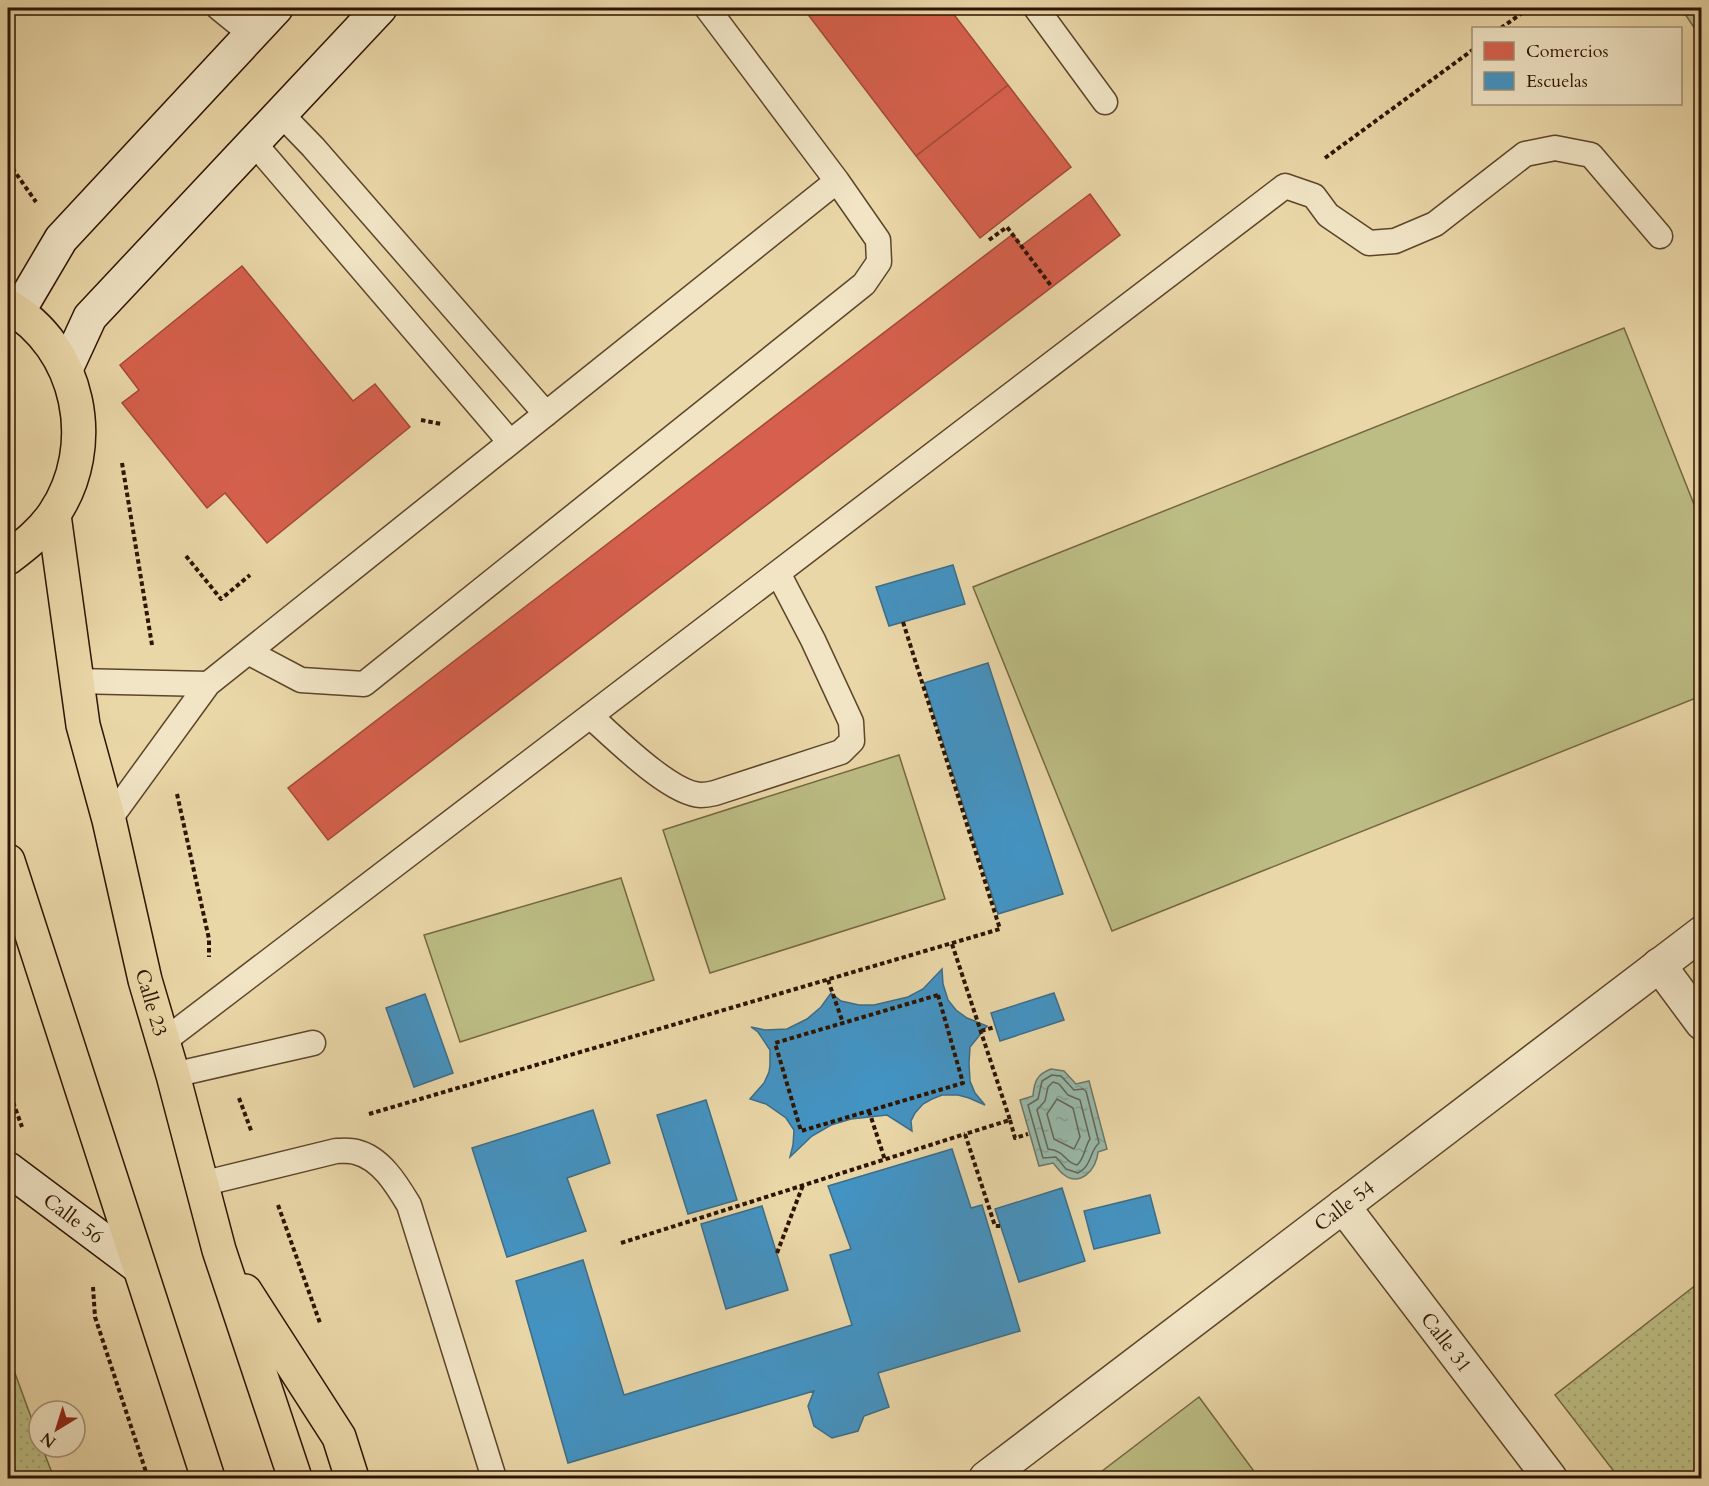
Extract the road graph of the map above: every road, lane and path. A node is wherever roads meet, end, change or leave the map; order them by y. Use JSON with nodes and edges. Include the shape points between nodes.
{"nodes":[{"id":1,"x":219,"y":8,"type":"edge"},
{"id":2,"x":276,"y":8,"type":"edge"},
{"id":3,"x":380,"y":8,"type":"edge"},
{"id":4,"x":707,"y":8,"type":"edge"},
{"id":5,"x":1036,"y":8,"type":"edge"},
{"id":6,"x":1530,"y":8,"type":"edge"},
{"id":7,"x":1502,"y":27,"type":"edge"},
{"id":8,"x":251,"y":33,"type":"junction"},
{"id":9,"x":1472,"y":50,"type":"edge"},
{"id":10,"x":1105,"y":102,"type":"dead end"},
{"id":11,"x":281,"y":114,"type":"junction"},
{"id":12,"x":254,"y":143,"type":"junction"},
{"id":13,"x":837,"y":181,"type":"junction"},
{"id":14,"x":1285,"y":186,"type":"junction"},
{"id":15,"x":1660,"y":236,"type":"dead end"},
{"id":16,"x":989,"y":240,"type":"dead end"},
{"id":17,"x":1052,"y":287,"type":"dead end"},
{"id":18,"x":13,"y":309,"type":"edge"},
{"id":19,"x":66,"y":369,"type":"junction"},
{"id":20,"x":546,"y":414,"type":"junction"},
{"id":21,"x":421,"y":420,"type":"dead end"},
{"id":22,"x":442,"y":424,"type":"dead end"},
{"id":23,"x":510,"y":442,"type":"junction"},
{"id":24,"x":121,"y":459,"type":"dead end"},
{"id":25,"x":54,"y":514,"type":"junction"},
{"id":26,"x":186,"y":556,"type":"dead end"},
{"id":27,"x":8,"y":558,"type":"edge"},
{"id":28,"x":778,"y":573,"type":"junction"},
{"id":29,"x":250,"y":575,"type":"dead end"},
{"id":30,"x":903,"y":622,"type":"dead end"},
{"id":31,"x":248,"y":652,"type":"junction"},
{"id":32,"x":75,"y":681,"type":"junction"},
{"id":33,"x":159,"y":683,"type":"junction"},
{"id":34,"x":208,"y":684,"type":"junction"},
{"id":35,"x":590,"y":716,"type":"junction"},
{"id":36,"x":170,"y":737,"type":"junction"},
{"id":37,"x":109,"y":820,"type":"junction"},
{"id":38,"x":8,"y":861,"type":"edge"},
{"id":39,"x":1701,"y":933,"type":"edge"},
{"id":40,"x":209,"y":939,"type":"dead end"},
{"id":41,"x":952,"y":944,"type":"junction"},
{"id":42,"x":1659,"y":966,"type":"junction"},
{"id":43,"x":828,"y":980,"type":"junction"},
{"id":44,"x":843,"y":1023,"type":"junction"},
{"id":45,"x":1701,"y":1023,"type":"edge"},
{"id":46,"x":995,"y":1027,"type":"dead end"},
{"id":47,"x":981,"y":1031,"type":"junction"},
{"id":48,"x":164,"y":1041,"type":"junction"},
{"id":49,"x":313,"y":1043,"type":"dead end"},
{"id":50,"x":226,"y":1062,"type":"junction"},
{"id":51,"x":173,"y":1075,"type":"junction"},
{"id":52,"x":8,"y":1088,"type":"edge"},
{"id":53,"x":869,"y":1111,"type":"junction"},
{"id":54,"x":362,"y":1116,"type":"dead end"},
{"id":55,"x":1010,"y":1120,"type":"junction"},
{"id":56,"x":24,"y":1133,"type":"dead end"},
{"id":57,"x":965,"y":1134,"type":"junction"},
{"id":58,"x":1028,"y":1134,"type":"dead end"},
{"id":59,"x":885,"y":1160,"type":"junction"},
{"id":60,"x":264,"y":1168,"type":"junction"},
{"id":61,"x":8,"y":1169,"type":"edge"},
{"id":62,"x":201,"y":1184,"type":"junction"},
{"id":63,"x":804,"y":1185,"type":"junction"},
{"id":64,"x":1343,"y":1206,"type":"junction"},
{"id":65,"x":1000,"y":1226,"type":"dead end"},
{"id":66,"x":621,"y":1243,"type":"dead end"},
{"id":67,"x":219,"y":1250,"type":"junction"},
{"id":68,"x":777,"y":1253,"type":"dead end"},
{"id":69,"x":139,"y":1267,"type":"junction"},
{"id":70,"x":93,"y":1283,"type":"dead end"},
{"id":71,"x":320,"y":1323,"type":"dead end"},
{"id":72,"x":148,"y":1479,"type":"edge"},
{"id":73,"x":208,"y":1479,"type":"edge"},
{"id":74,"x":295,"y":1479,"type":"edge"},
{"id":75,"x":352,"y":1479,"type":"edge"},
{"id":76,"x":494,"y":1479,"type":"edge"},
{"id":77,"x":986,"y":1479,"type":"edge"},
{"id":78,"x":1550,"y":1479,"type":"edge"}],
"edges":[{"from":1,"to":8,"type":"lane"},
{"from":2,"to":8,"type":"street"},
{"from":3,"to":11,"type":"street"},
{"from":4,"to":13,"type":"lane"},
{"from":5,"to":10,"type":"lane"},
{"from":6,"to":7,"type":"path"},
{"from":8,"to":18,"type":"street","via":[[61,239]]},
{"from":9,"to":14,"type":"path"},
{"from":11,"to":12,"type":"street"},
{"from":11,"to":20,"type":"lane"},
{"from":12,"to":19,"type":"street","via":[[90,317]]},
{"from":12,"to":23,"type":"lane"},
{"from":13,"to":20,"type":"lane"},
{"from":13,"to":31,"type":"lane","via":[[878,240],[879,262],[864,284],[364,684],[300,680]]},
{"from":14,"to":15,"type":"lane","via":[[1314,196],[1328,215],[1369,243],[1395,241],[1435,224],[1525,154],[1555,148],[1591,155]]},
{"from":14,"to":28,"type":"lane"},
{"from":16,"to":17,"type":"path","via":[[1007,227]]},
{"from":18,"to":19,"type":"main road","via":[[37,328]]},
{"from":19,"to":25,"type":"main road","via":[[76,398],[77,459]]},
{"from":20,"to":23,"type":"lane"},
{"from":21,"to":22,"type":"path"},
{"from":23,"to":31,"type":"lane"},
{"from":24,"to":33,"type":"path"},
{"from":25,"to":27,"type":"main road"},
{"from":25,"to":32,"type":"main road","name":"Calle 23"},
{"from":26,"to":29,"type":"path","via":[[221,598]]},
{"from":28,"to":35,"type":"lane"},
{"from":28,"to":35,"type":"lane","via":[[850,722],[852,741],[841,752],[700,795],[656,774]]},
{"from":30,"to":41,"type":"path","via":[[1000,929]]},
{"from":31,"to":34,"type":"lane"},
{"from":32,"to":33,"type":"lane"},
{"from":32,"to":37,"type":"main road","name":"Calle 23","via":[[82,725]]},
{"from":33,"to":34,"type":"lane"},
{"from":34,"to":36,"type":"lane"},
{"from":35,"to":48,"type":"lane"},
{"from":36,"to":37,"type":"lane"},
{"from":36,"to":40,"type":"path","via":[[175,786]]},
{"from":37,"to":48,"type":"main road","name":"Calle 23","via":[[145,980]]},
{"from":38,"to":69,"type":"main road"},
{"from":39,"to":42,"type":"street","name":"Calle 54"},
{"from":41,"to":43,"type":"path"},
{"from":41,"to":47,"type":"path"},
{"from":42,"to":45,"type":"street"},
{"from":42,"to":64,"type":"street","name":"Calle 54"},
{"from":43,"to":44,"type":"path"},
{"from":43,"to":54,"type":"path"},
{"from":44,"to":53,"type":"path","via":[[775,1043],[801,1131]]},
{"from":44,"to":53,"type":"path","via":[[938,995],[963,1083]]},
{"from":46,"to":47,"type":"path"},
{"from":47,"to":55,"type":"path"},
{"from":48,"to":51,"type":"main road","name":"Calle 23"},
{"from":49,"to":50,"type":"lane"},
{"from":50,"to":51,"type":"lane"},
{"from":50,"to":60,"type":"path"},
{"from":51,"to":62,"type":"main road","name":"Calle 23"},
{"from":52,"to":56,"type":"path"},
{"from":53,"to":59,"type":"path"},
{"from":55,"to":57,"type":"path"},
{"from":55,"to":58,"type":"path","via":[[1015,1138]]},
{"from":57,"to":59,"type":"path"},
{"from":57,"to":65,"type":"path","via":[[995,1226]]},
{"from":59,"to":63,"type":"path"},
{"from":60,"to":62,"type":"lane"},
{"from":60,"to":71,"type":"path"},
{"from":60,"to":76,"type":"lane","via":[[336,1151],[357,1152],[393,1178],[409,1205]]},
{"from":61,"to":69,"type":"street","name":"Calle 56"},
{"from":62,"to":67,"type":"main road","name":"Calle 23"},
{"from":63,"to":66,"type":"path"},
{"from":63,"to":68,"type":"path"},
{"from":64,"to":77,"type":"street","name":"Calle 54"},
{"from":64,"to":78,"type":"street","name":"Calle 31"},
{"from":67,"to":74,"type":"main road","name":"Calle 23"},
{"from":67,"to":75,"type":"main road","via":[[339,1437]]},
{"from":69,"to":73,"type":"main road"},
{"from":70,"to":72,"type":"path","via":[[95,1317]]}]}
